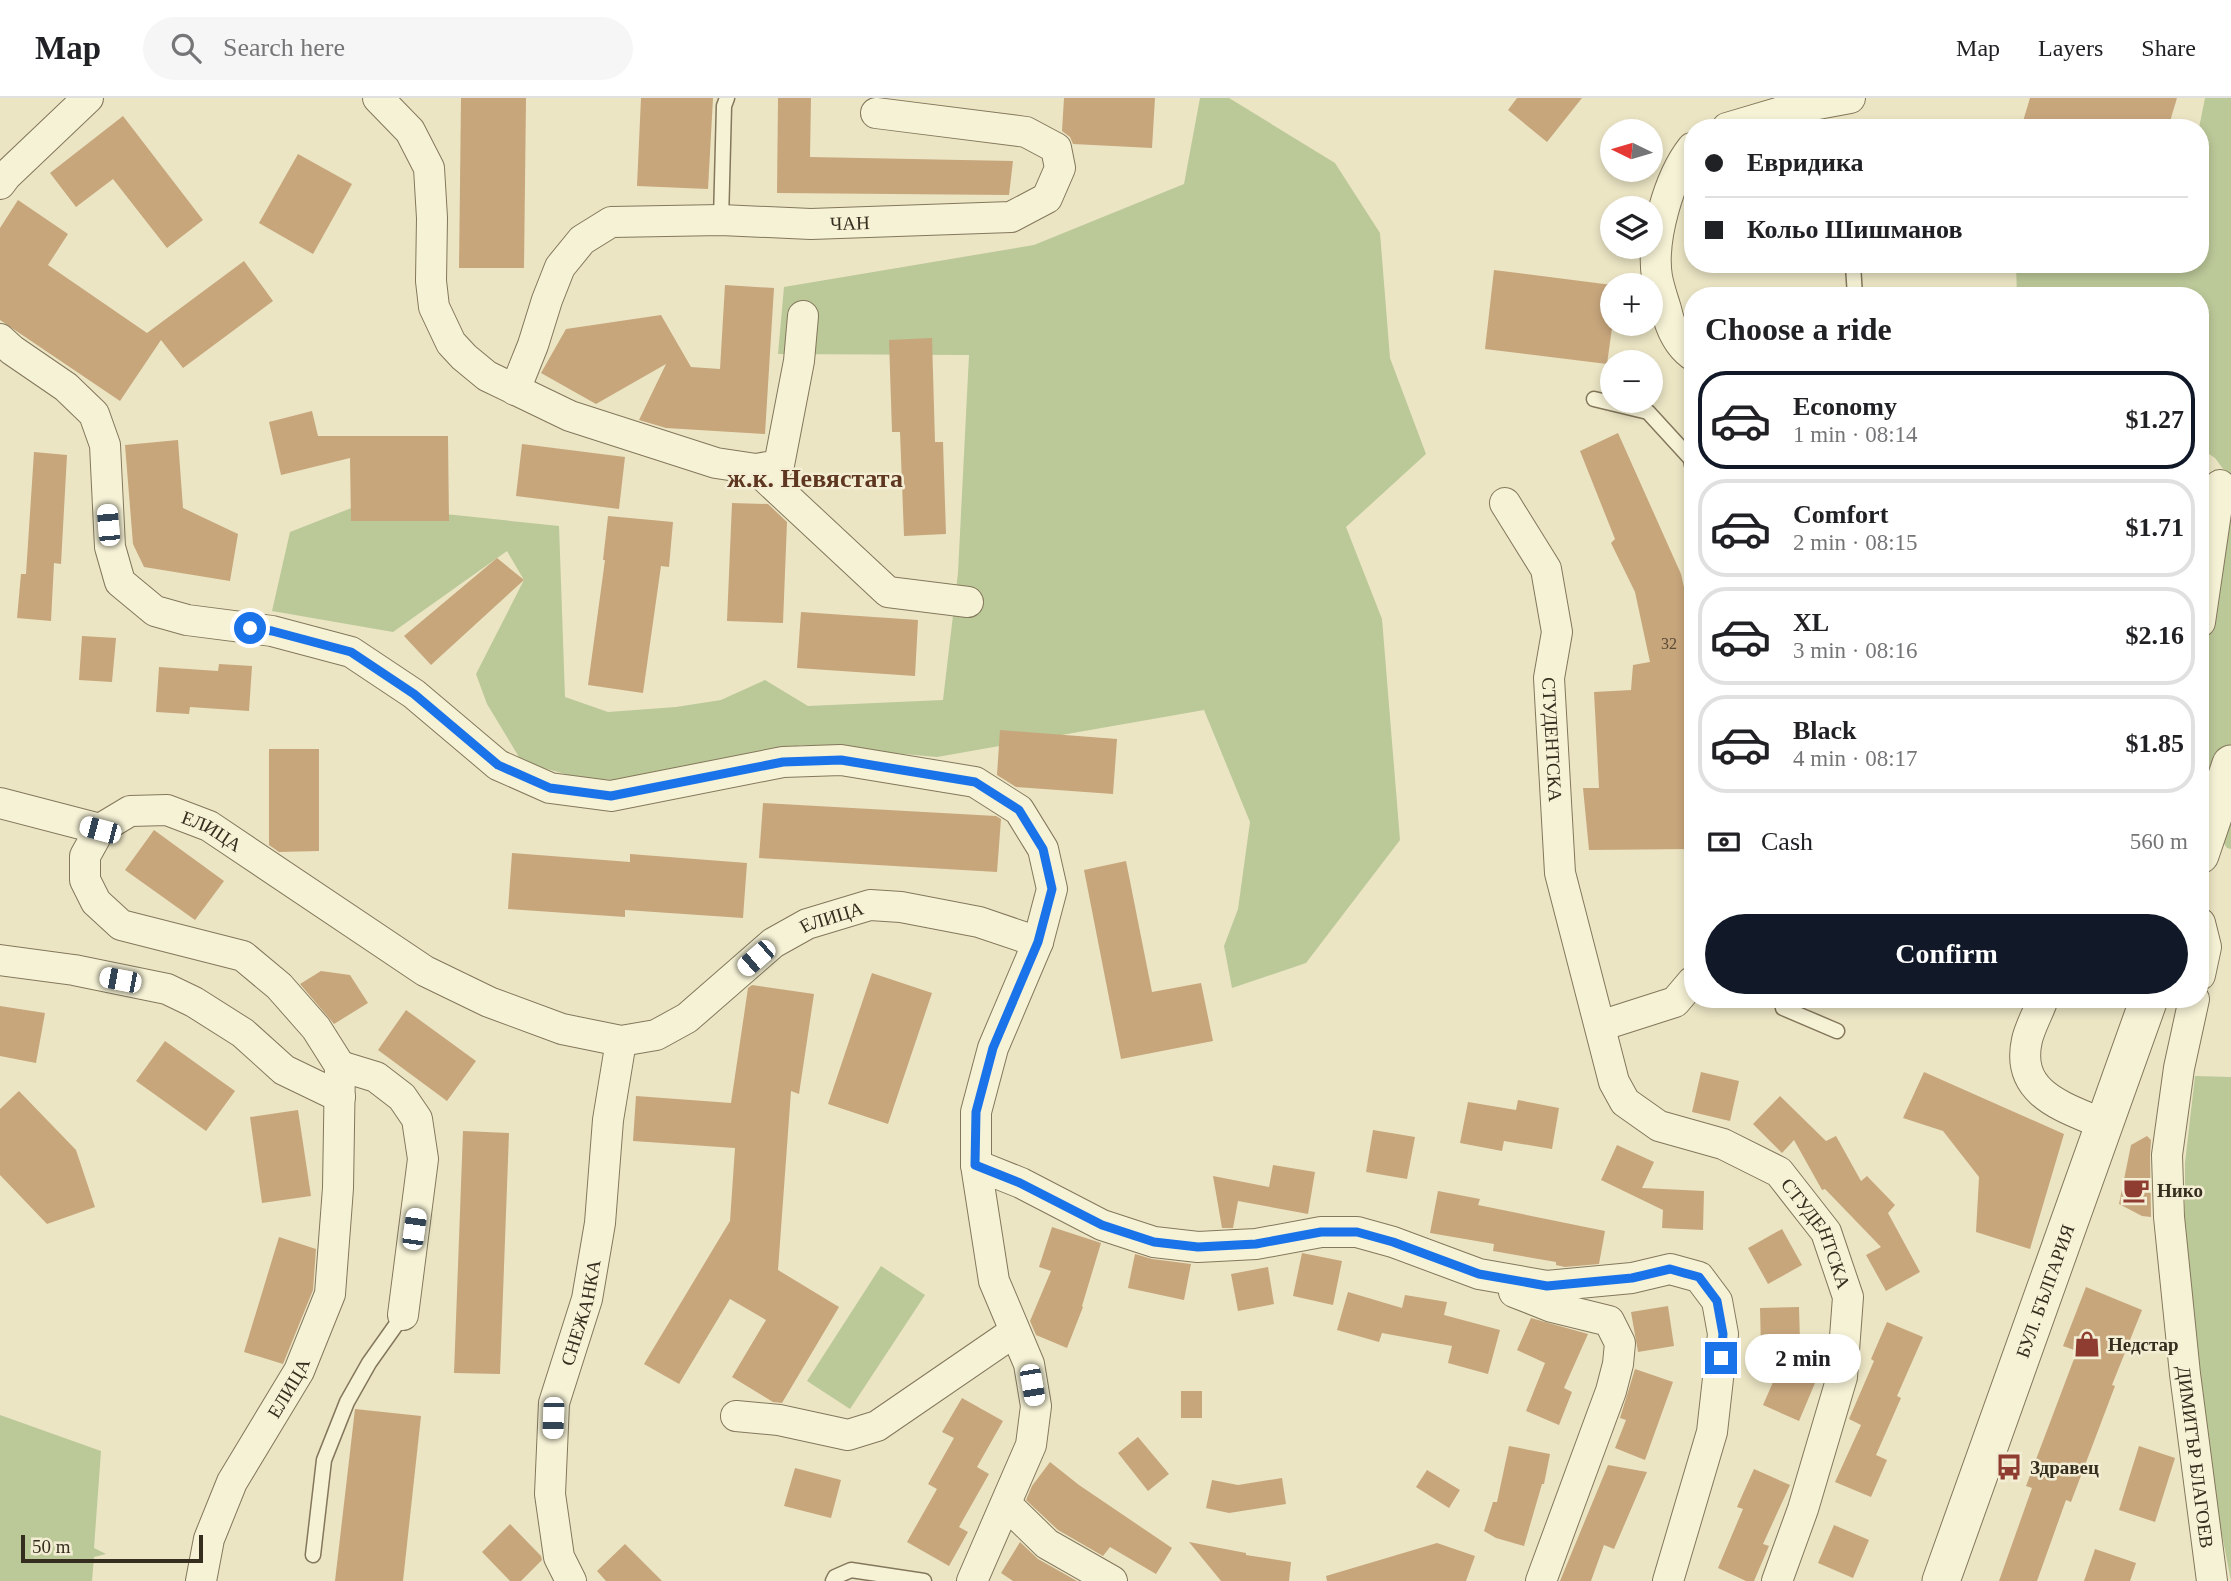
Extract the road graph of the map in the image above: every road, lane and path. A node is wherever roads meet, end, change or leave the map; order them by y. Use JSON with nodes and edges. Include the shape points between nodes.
{"nodes":[{"id":1,"x":88,"y":98,"type":"edge"},
{"id":2,"x":378,"y":98,"type":"edge"},
{"id":3,"x":727,"y":98,"type":"edge"},
{"id":4,"x":1850,"y":98,"type":"edge"},
{"id":5,"x":876,"y":113,"type":"dead end"},
{"id":6,"x":1757,"y":119,"type":"edge"},
{"id":7,"x":1684,"y":161,"type":"edge"},
{"id":8,"x":0,"y":184,"type":"edge"},
{"id":9,"x":721,"y":220,"type":"junction"},
{"id":10,"x":803,"y":317,"type":"dead end"},
{"id":11,"x":0,"y":339,"type":"edge"},
{"id":12,"x":1684,"y":349,"type":"edge"},
{"id":13,"x":515,"y":390,"type":"junction"},
{"id":14,"x":1594,"y":399,"type":"dead end"},
{"id":15,"x":1684,"y":452,"type":"edge"},
{"id":16,"x":756,"y":468,"type":"junction"},
{"id":17,"x":2220,"y":485,"type":"dead end"},
{"id":18,"x":1505,"y":503,"type":"dead end"},
{"id":19,"x":2209,"y":560,"type":"edge"},
{"id":20,"x":968,"y":602,"type":"dead end"},
{"id":21,"x":2231,"y":764,"type":"edge"},
{"id":22,"x":0,"y":803,"type":"edge"},
{"id":23,"x":2209,"y":812,"type":"edge"},
{"id":24,"x":100,"y":830,"type":"junction"},
{"id":25,"x":1038,"y":942,"type":"junction"},
{"id":26,"x":0,"y":960,"type":"edge"},
{"id":27,"x":1684,"y":991,"type":"edge"},
{"id":28,"x":1783,"y":1008,"type":"edge"},
{"id":29,"x":2040,"y":1008,"type":"edge"},
{"id":30,"x":2145,"y":1008,"type":"edge"},
{"id":31,"x":2192,"y":1008,"type":"edge"},
{"id":32,"x":1600,"y":1026,"type":"junction"},
{"id":33,"x":1837,"y":1031,"type":"dead end"},
{"id":34,"x":621,"y":1041,"type":"junction"},
{"id":35,"x":340,"y":1066,"type":"junction"},
{"id":36,"x":340,"y":1097,"type":"junction"},
{"id":37,"x":2103,"y":1124,"type":"junction"},
{"id":38,"x":975,"y":1165,"type":"junction"},
{"id":39,"x":1479,"y":1274,"type":"junction"},
{"id":40,"x":403,"y":1315,"type":"joint"},
{"id":41,"x":1014,"y":1332,"type":"junction"},
{"id":42,"x":736,"y":1416,"type":"dead end"},
{"id":43,"x":1007,"y":1505,"type":"junction"},
{"id":44,"x":313,"y":1555,"type":"dead end"},
{"id":45,"x":2209,"y":1577,"type":"edge"},
{"id":46,"x":201,"y":1581,"type":"edge"},
{"id":47,"x":571,"y":1581,"type":"edge"},
{"id":48,"x":833,"y":1581,"type":"edge"},
{"id":49,"x":924,"y":1581,"type":"edge"},
{"id":50,"x":972,"y":1581,"type":"edge"},
{"id":51,"x":1112,"y":1581,"type":"edge"},
{"id":52,"x":1541,"y":1581,"type":"edge"},
{"id":53,"x":1668,"y":1581,"type":"edge"},
{"id":54,"x":1777,"y":1581,"type":"edge"},
{"id":55,"x":1941,"y":1581,"type":"edge"}],
"edges":[{"from":1,"to":8,"type":"street"},
{"from":2,"to":13,"type":"street","via":[[410,131],[429,168],[431,281],[442,327],[464,357]]},
{"from":3,"to":9,"type":"lane"},
{"from":4,"to":6,"type":"street"},
{"from":5,"to":9,"type":"street","name":"ЧАН","via":[[1026,132],[1056,148],[1059,168],[1055,183],[1047,198],[1011,217],[811,224]]},
{"from":7,"to":12,"type":"street","via":[[1674,177],[1657,246],[1657,276],[1670,325]]},
{"from":9,"to":13,"type":"street","name":"ЧАН","via":[[611,222],[582,240],[560,267]]},
{"from":10,"to":16,"type":"street","via":[[779,465]]},
{"from":11,"to":25,"type":"street","via":[[66,387],[94,414],[105,445],[110,547],[120,582],[155,611],[272,631],[351,652],[414,694],[498,765],[550,788],[611,796],[783,762],[841,760],[975,782],[1019,810],[1043,849],[1052,889]]},
{"from":13,"to":16,"type":"street","via":[[570,416],[637,439],[716,463]]},
{"from":14,"to":15,"type":"lane","via":[[1648,412]]},
{"from":16,"to":20,"type":"street","via":[[888,592]]},
{"from":17,"to":19,"type":"street"},
{"from":18,"to":32,"type":"street","name":"СТУДЕНТСКА","via":[[1546,569],[1557,632],[1549,678],[1560,873]]},
{"from":21,"to":23,"type":"street"},
{"from":22,"to":24,"type":"street"},
{"from":24,"to":34,"type":"street","name":"ЕЛИЦА","via":[[130,811],[167,810],[209,826],[425,971],[489,1002],[562,1029]]},
{"from":24,"to":35,"type":"street","via":[[85,856],[85,880],[96,902],[121,925],[243,956],[279,986],[316,1028]]},
{"from":25,"to":34,"type":"street","name":"ЕЛИЦА","via":[[979,922],[870,905],[807,924],[773,943],[687,1018],[656,1035]]},
{"from":25,"to":38,"type":"street","via":[[993,1048],[976,1112]]},
{"from":26,"to":36,"type":"street","via":[[167,989],[243,1033],[284,1070]]},
{"from":27,"to":32,"type":"street","via":[[1675,1002]]},
{"from":28,"to":33,"type":"lane"},
{"from":29,"to":37,"type":"street","via":[[2026,1050],[2036,1089]]},
{"from":30,"to":37,"type":"street","name":"БУЛ. БЪЛГАРИЯ"},
{"from":31,"to":45,"type":"street","name":"ДИМИТЪР БЛАГОЕВ","via":[[2167,1155],[2168,1217]]},
{"from":32,"to":54,"type":"street","name":"СТУДЕНТСКА","via":[[1614,1082],[1625,1102],[1659,1126],[1723,1144],[1779,1172],[1826,1232],[1848,1297],[1842,1377]]},
{"from":34,"to":47,"type":"street","name":"СНЕЖАНКА","via":[[587,1299],[554,1403],[550,1494],[559,1557]]},
{"from":35,"to":36,"type":"street","name":"ЕЛИЦА"},
{"from":35,"to":40,"type":"street","via":[[376,1077],[402,1097],[418,1119],[423,1159]]},
{"from":36,"to":46,"type":"street","name":"ЕЛИЦА","via":[[330,1294],[299,1371],[232,1482],[209,1539]]},
{"from":37,"to":55,"type":"street","name":"БУЛ. БЪЛГАРИЯ"},
{"from":38,"to":39,"type":"street","via":[[1102,1225],[1154,1242],[1198,1247],[1357,1232]]},
{"from":38,"to":41,"type":"street","via":[[994,1281]]},
{"from":39,"to":52,"type":"street","via":[[1530,1299],[1609,1321],[1620,1343],[1611,1391]]},
{"from":39,"to":53,"type":"street","via":[[1547,1286],[1632,1278],[1670,1269],[1699,1277],[1717,1301],[1723,1334],[1712,1432]]},
{"from":40,"to":44,"type":"lane","via":[[347,1402],[324,1461]]},
{"from":41,"to":42,"type":"street","via":[[877,1426],[848,1435]]},
{"from":41,"to":43,"type":"street","via":[[1029,1364],[1036,1406],[1031,1445]]},
{"from":43,"to":50,"type":"street"},
{"from":43,"to":51,"type":"street","via":[[1047,1544]]},
{"from":48,"to":49,"type":"lane","via":[[851,1570]]}]}
